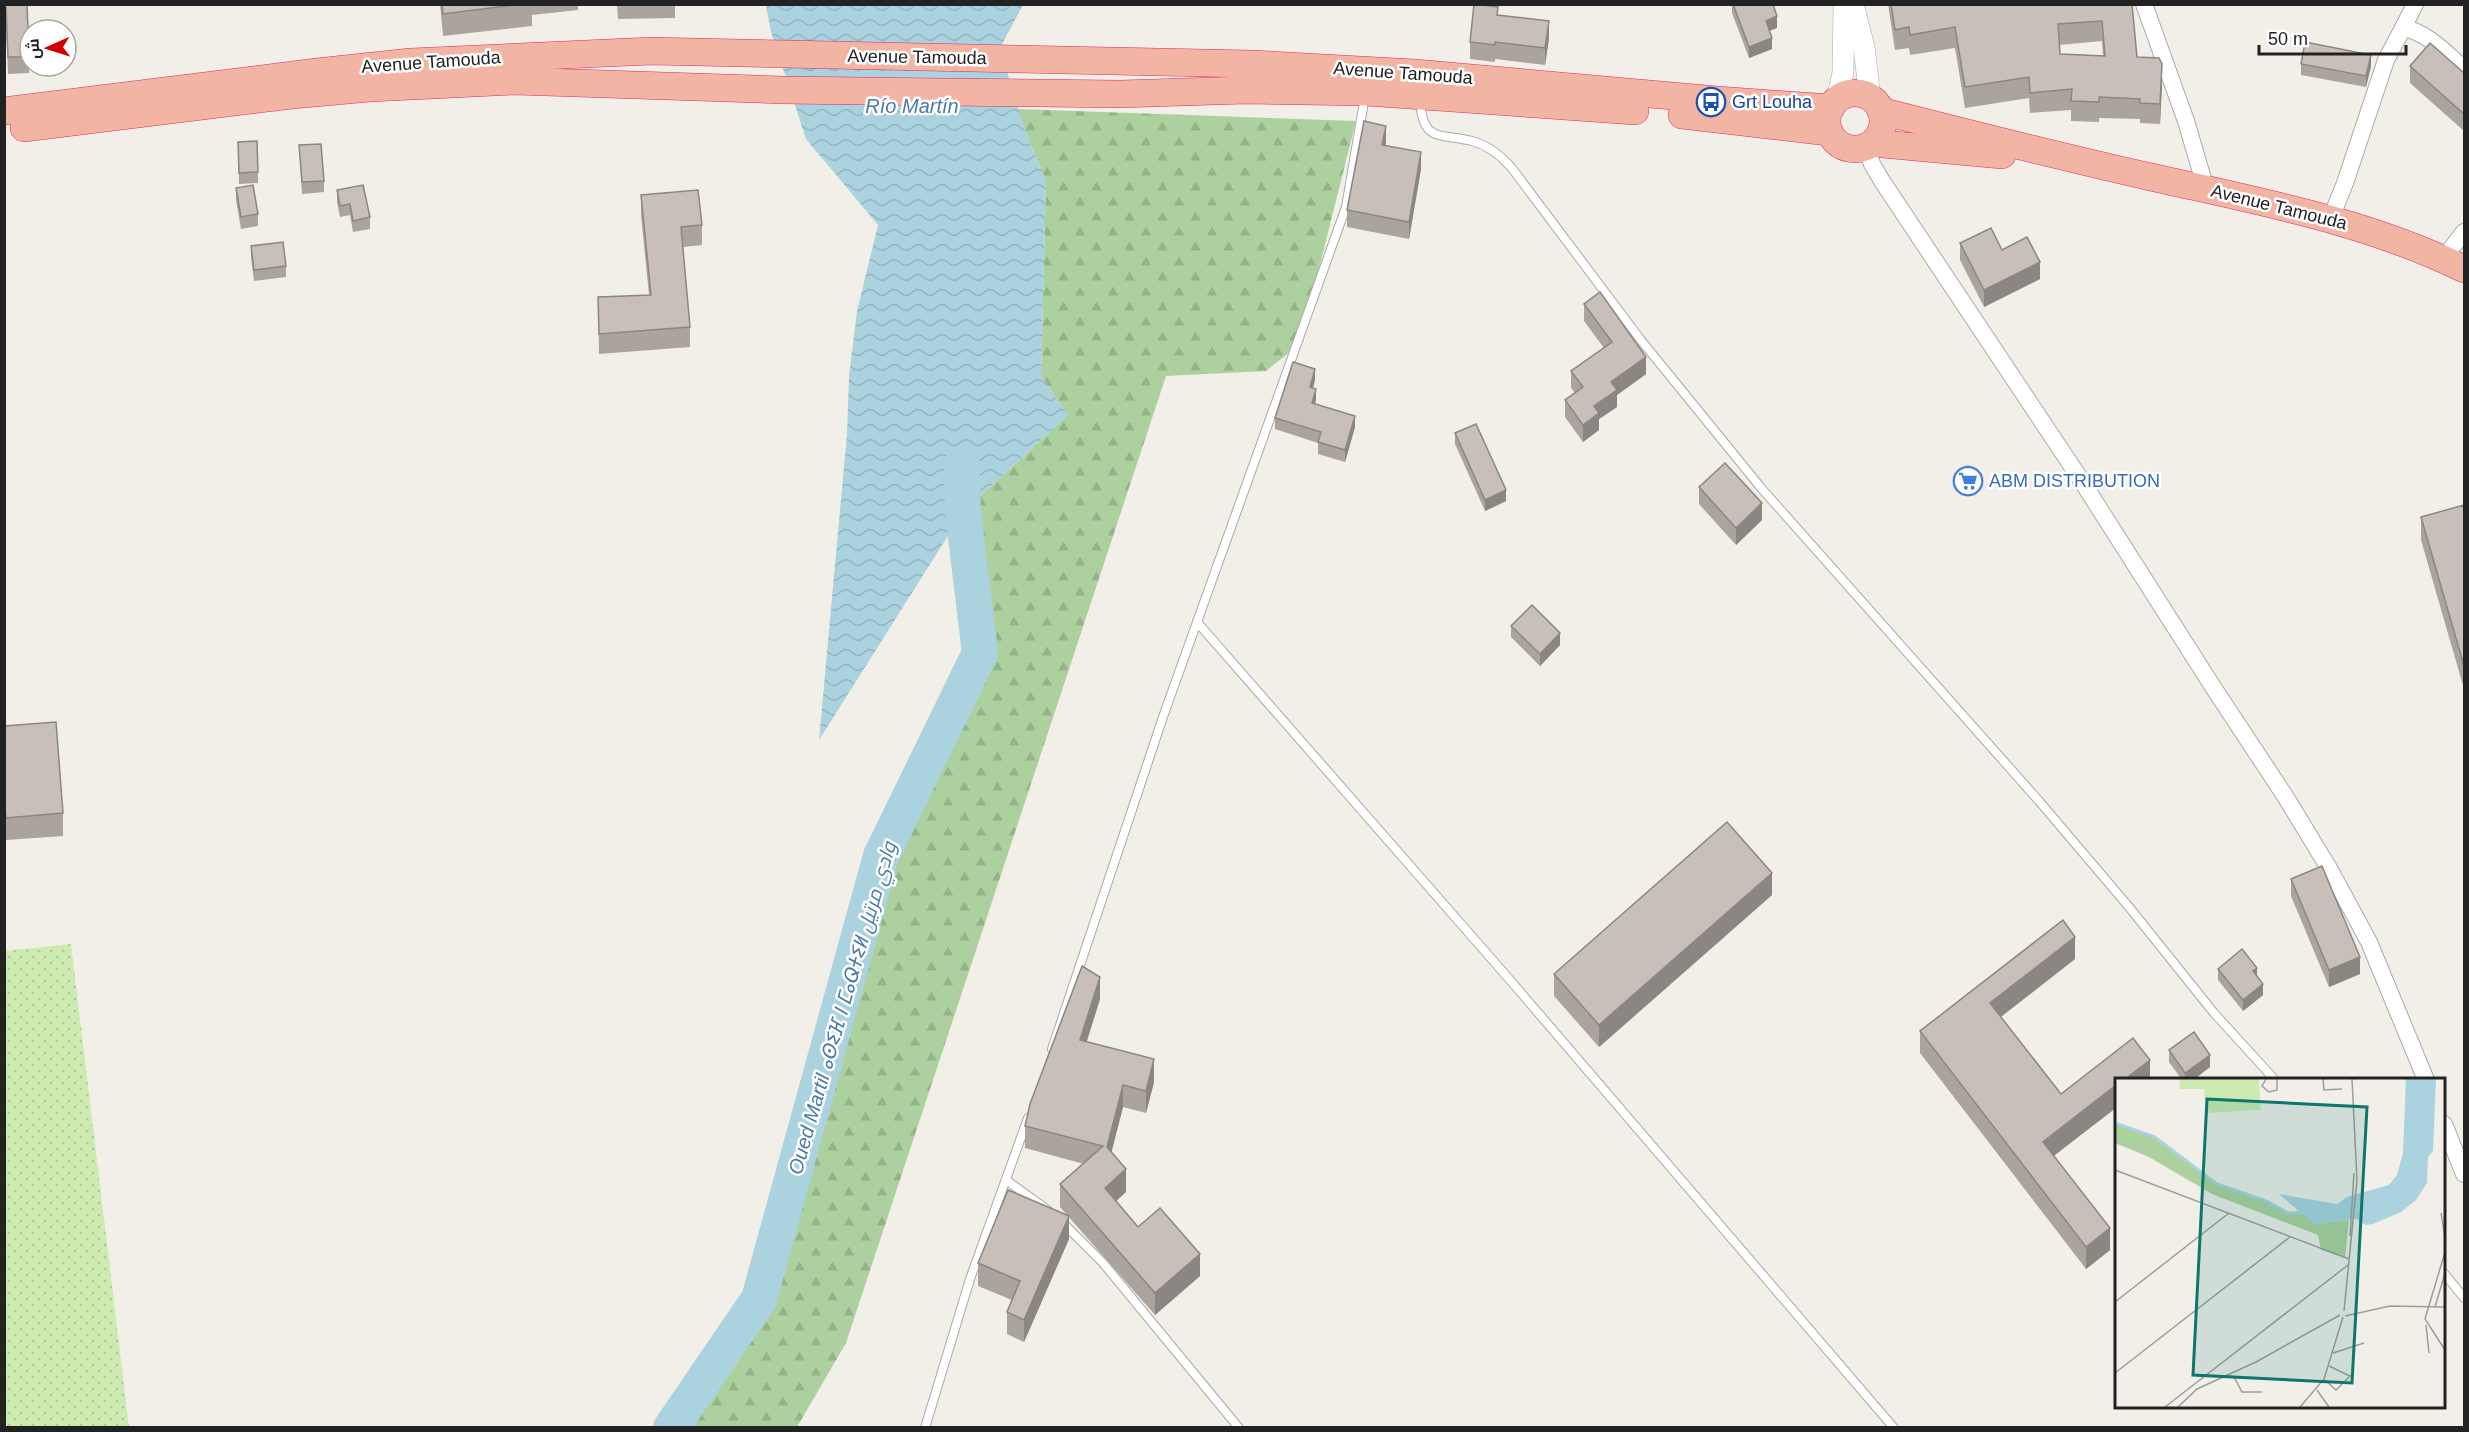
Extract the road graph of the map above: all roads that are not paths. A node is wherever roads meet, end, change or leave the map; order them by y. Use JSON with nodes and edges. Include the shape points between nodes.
{"nodes":[{"id":1,"x":1844,"y":4,"type":"edge"},
{"id":2,"x":1853,"y":4,"type":"edge"},
{"id":3,"x":2144,"y":4,"type":"edge"},
{"id":4,"x":2415,"y":4,"type":"edge"},
{"id":5,"x":2403,"y":28,"type":"junction"},
{"id":6,"x":2464,"y":69,"type":"edge"},
{"id":7,"x":1366,"y":92,"type":"junction"},
{"id":8,"x":1419,"y":97,"type":"junction"},
{"id":9,"x":1876,"y":105,"type":"junction"},
{"id":10,"x":4,"y":111,"type":"edge"},
{"id":11,"x":1832,"y":113,"type":"junction"},
{"id":12,"x":4,"y":130,"type":"edge"},
{"id":13,"x":1865,"y":151,"type":"junction"},
{"id":14,"x":2088,"y":163,"type":"junction"},
{"id":15,"x":2206,"y":189,"type":"junction"},
{"id":16,"x":2331,"y":218,"type":"junction"},
{"id":17,"x":2464,"y":232,"type":"edge"},
{"id":18,"x":2454,"y":264,"type":"edge"},
{"id":19,"x":1197,"y":622,"type":"junction"},
{"id":20,"x":1049,"y":1056,"type":"edge"},
{"id":21,"x":2273,"y":1078,"type":"edge"},
{"id":22,"x":2425,"y":1078,"type":"edge"},
{"id":23,"x":1030,"y":1112,"type":"edge"},
{"id":24,"x":2445,"y":1126,"type":"edge"},
{"id":25,"x":2464,"y":1173,"type":"edge"},
{"id":26,"x":1006,"y":1180,"type":"junction"},
{"id":27,"x":2445,"y":1274,"type":"edge"},
{"id":28,"x":2464,"y":1298,"type":"edge"},
{"id":29,"x":926,"y":1428,"type":"edge"},
{"id":30,"x":1239,"y":1428,"type":"edge"},
{"id":31,"x":1894,"y":1428,"type":"edge"}],
"edges":[{"from":1,"to":11,"type":"street","via":[[1843,73]]},
{"from":2,"to":9,"type":"street"},
{"from":3,"to":15,"type":"street"},
{"from":4,"to":5,"type":"street"},
{"from":5,"to":6,"type":"street","via":[[2439,47]]},
{"from":5,"to":16,"type":"street","via":[[2386,60]]},
{"from":7,"to":8,"type":"highway","name":"Avenue Tamouda"},
{"from":7,"to":12,"type":"highway","name":"Avenue Tamouda","via":[[794,90],[515,81],[370,88]]},
{"from":7,"to":19,"type":"lane","via":[[1346,207]]},
{"from":8,"to":11,"type":"highway","name":"Avenue Tamouda","via":[[1632,111]]},
{"from":8,"to":21,"type":"lane","via":[[1423,122],[1435,134],[1485,146],[1511,167],[1640,339],[1762,489],[2039,801],[2214,1013]]},
{"from":9,"to":11,"type":"highway","via":[[1854,94]]},
{"from":9,"to":13,"type":"highway","via":[[1882,129]]},
{"from":9,"to":14,"type":"highway","name":"Avenue Tamouda"},
{"from":10,"to":11,"type":"highway","name":"Avenue Tamouda","via":[[411,62],[651,51],[1253,64],[1415,73]]},
{"from":11,"to":13,"type":"highway","via":[[1834,140]]},
{"from":13,"to":14,"type":"highway","name":"Avenue Tamouda"},
{"from":13,"to":22,"type":"street","via":[[2319,851],[2368,942]]},
{"from":14,"to":15,"type":"highway","name":"Avenue Tamouda"},
{"from":15,"to":16,"type":"highway","name":"Avenue Tamouda"},
{"from":16,"to":18,"type":"highway","name":"Avenue Tamouda"},
{"from":17,"to":18,"type":"street"},
{"from":19,"to":20,"type":"lane"},
{"from":19,"to":31,"type":"lane"},
{"from":23,"to":26,"type":"lane"},
{"from":24,"to":25,"type":"street"},
{"from":26,"to":29,"type":"lane","via":[[970,1279]]},
{"from":26,"to":30,"type":"lane","via":[[1048,1210],[1103,1263]]},
{"from":27,"to":28,"type":"lane"}]}
